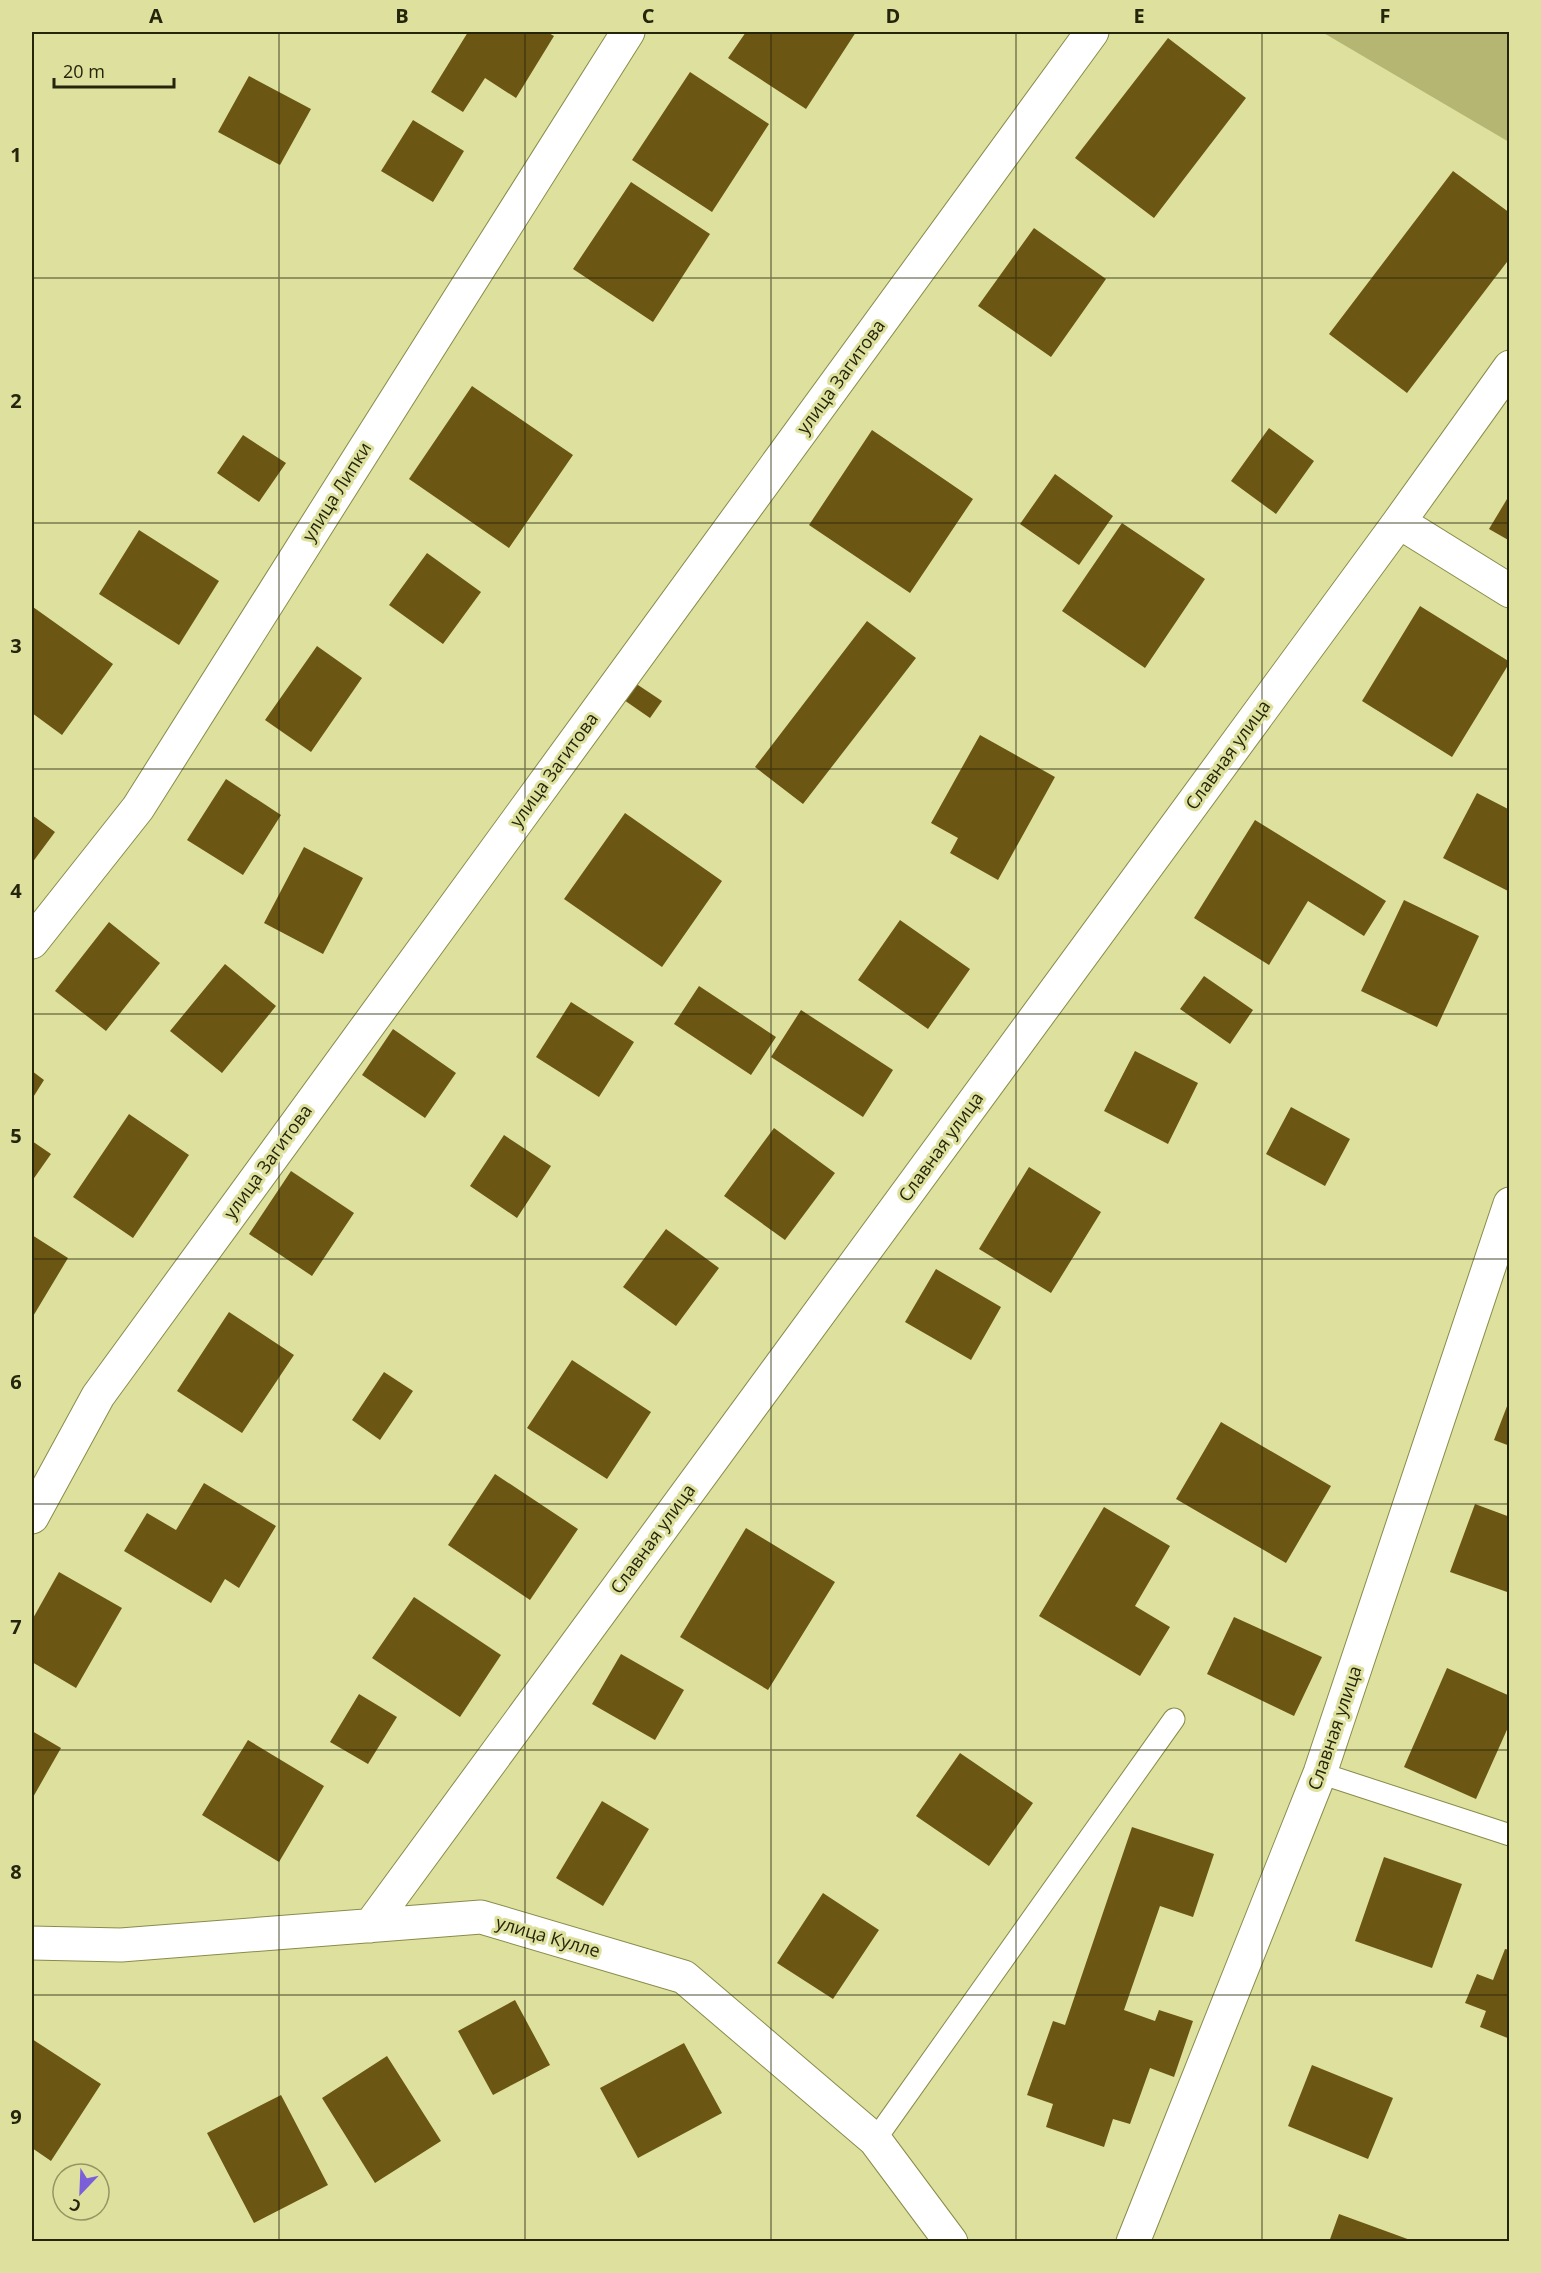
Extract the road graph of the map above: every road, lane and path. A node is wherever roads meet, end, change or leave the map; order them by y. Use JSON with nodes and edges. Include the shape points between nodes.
{"nodes":[{"id":1,"x":628,"y":32,"type":"edge"},
{"id":2,"x":1092,"y":32,"type":"edge"},
{"id":3,"x":1509,"y":367,"type":"edge"},
{"id":4,"x":1399,"y":522,"type":"junction"},
{"id":5,"x":1509,"y":591,"type":"edge"},
{"id":6,"x":32,"y":942,"type":"edge"},
{"id":7,"x":1509,"y":1204,"type":"edge"},
{"id":8,"x":32,"y":1517,"type":"edge"},
{"id":9,"x":1174,"y":1719,"type":"dead end"},
{"id":10,"x":1320,"y":1773,"type":"junction"},
{"id":11,"x":1509,"y":1835,"type":"edge"},
{"id":12,"x":370,"y":1926,"type":"junction"},
{"id":13,"x":32,"y":1943,"type":"edge"},
{"id":14,"x":875,"y":2140,"type":"junction"},
{"id":15,"x":951,"y":2241,"type":"edge"},
{"id":16,"x":1133,"y":2241,"type":"edge"}],
"edges":[{"from":1,"to":6,"type":"street","name":"улица Липки","via":[[138,808]]},
{"from":2,"to":8,"type":"street","name":"улица Загитова","via":[[98,1396]]},
{"from":3,"to":4,"type":"street","name":"Славная улица"},
{"from":4,"to":5,"type":"street"},
{"from":4,"to":12,"type":"street","name":"Славная улица"},
{"from":7,"to":10,"type":"street","name":"Славная улица"},
{"from":9,"to":14,"type":"lane"},
{"from":10,"to":11,"type":"lane"},
{"from":10,"to":16,"type":"street","name":"Славная улица"},
{"from":12,"to":13,"type":"street","name":"улица Кулле","via":[[121,1945]]},
{"from":12,"to":14,"type":"street","name":"улица Кулле","via":[[481,1917],[684,1977]]},
{"from":14,"to":15,"type":"street","name":"улица Кулле"}]}
